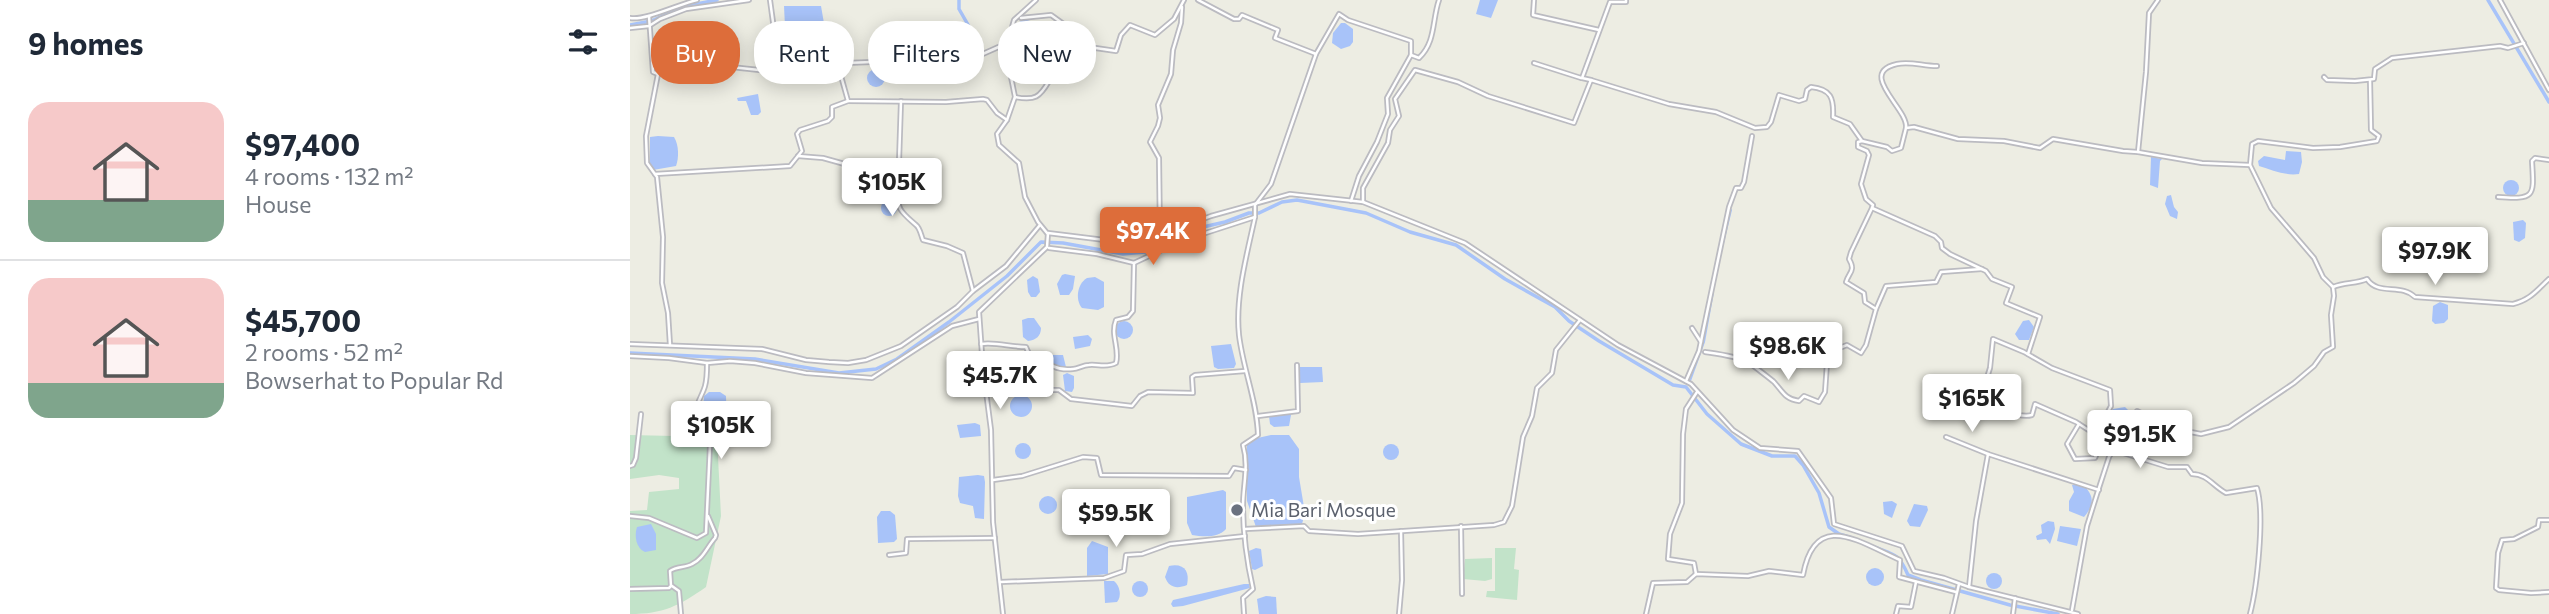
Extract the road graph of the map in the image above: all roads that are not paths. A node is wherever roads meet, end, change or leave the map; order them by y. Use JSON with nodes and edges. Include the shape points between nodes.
{"nodes":[{"id":1,"x":697,"y":0,"type":"edge"},
{"id":2,"x":748,"y":0,"type":"edge"},
{"id":3,"x":770,"y":0,"type":"edge"},
{"id":4,"x":1036,"y":0,"type":"edge"},
{"id":5,"x":1198,"y":0,"type":"edge"},
{"id":6,"x":1439,"y":0,"type":"edge"},
{"id":7,"x":1534,"y":0,"type":"edge"},
{"id":8,"x":1626,"y":0,"type":"edge"},
{"id":9,"x":2158,"y":0,"type":"edge"},
{"id":10,"x":2500,"y":0,"type":"edge"},
{"id":11,"x":1609,"y":1,"type":"edge"},
{"id":12,"x":1183,"y":2,"type":"edge"},
{"id":13,"x":649,"y":16,"type":"junction"},
{"id":14,"x":630,"y":18,"type":"edge"},
{"id":15,"x":1017,"y":19,"type":"junction"},
{"id":16,"x":657,"y":21,"type":"edge"},
{"id":17,"x":773,"y":21,"type":"edge"},
{"id":18,"x":1014,"y":21,"type":"edge"},
{"id":19,"x":1059,"y":21,"type":"edge"},
{"id":20,"x":651,"y":25,"type":"joint"},
{"id":21,"x":630,"y":28,"type":"edge"},
{"id":22,"x":1599,"y":30,"type":"junction"},
{"id":23,"x":2523,"y":44,"type":"junction"},
{"id":24,"x":998,"y":47,"type":"edge"},
{"id":25,"x":1096,"y":48,"type":"edge"},
{"id":26,"x":1316,"y":54,"type":"junction"},
{"id":27,"x":1411,"y":55,"type":"junction"},
{"id":28,"x":854,"y":63,"type":"edge"},
{"id":29,"x":1534,"y":63,"type":"dead end"},
{"id":30,"x":1937,"y":66,"type":"dead end"},
{"id":31,"x":2324,"y":77,"type":"dead end"},
{"id":32,"x":1582,"y":78,"type":"junction"},
{"id":33,"x":1591,"y":80,"type":"junction"},
{"id":34,"x":2370,"y":80,"type":"junction"},
{"id":35,"x":655,"y":84,"type":"edge"},
{"id":36,"x":843,"y":84,"type":"edge"},
{"id":37,"x":1012,"y":84,"type":"edge"},
{"id":38,"x":1047,"y":84,"type":"edge"},
{"id":39,"x":2549,"y":90,"type":"edge"},
{"id":40,"x":1015,"y":97,"type":"junction"},
{"id":41,"x":902,"y":100,"type":"junction"},
{"id":42,"x":848,"y":101,"type":"junction"},
{"id":43,"x":1007,"y":120,"type":"junction"},
{"id":44,"x":1906,"y":128,"type":"junction"},
{"id":45,"x":1752,"y":136,"type":"dead end"},
{"id":46,"x":1862,"y":141,"type":"junction"},
{"id":47,"x":2138,"y":152,"type":"junction"},
{"id":48,"x":798,"y":156,"type":"junction"},
{"id":49,"x":2549,"y":160,"type":"edge"},
{"id":50,"x":2250,"y":165,"type":"junction"},
{"id":51,"x":655,"y":174,"type":"junction"},
{"id":52,"x":898,"y":192,"type":"junction"},
{"id":53,"x":2498,"y":197,"type":"dead end"},
{"id":54,"x":1351,"y":201,"type":"junction"},
{"id":55,"x":1363,"y":202,"type":"junction"},
{"id":56,"x":1255,"y":205,"type":"junction"},
{"id":57,"x":1872,"y":208,"type":"junction"},
{"id":58,"x":1255,"y":214,"type":"junction"},
{"id":59,"x":1040,"y":225,"type":"junction"},
{"id":60,"x":1048,"y":234,"type":"junction"},
{"id":61,"x":1160,"y":236,"type":"junction"},
{"id":62,"x":1047,"y":247,"type":"junction"},
{"id":63,"x":1134,"y":264,"type":"junction"},
{"id":64,"x":1983,"y":269,"type":"junction"},
{"id":65,"x":2549,"y":279,"type":"edge"},
{"id":66,"x":2333,"y":287,"type":"junction"},
{"id":67,"x":973,"y":291,"type":"junction"},
{"id":68,"x":1876,"y":309,"type":"junction"},
{"id":69,"x":979,"y":319,"type":"junction"},
{"id":70,"x":1578,"y":321,"type":"junction"},
{"id":71,"x":1692,"y":328,"type":"dead end"},
{"id":72,"x":1871,"y":330,"type":"junction"},
{"id":73,"x":1877,"y":332,"type":"dead end"},
{"id":74,"x":1701,"y":342,"type":"junction"},
{"id":75,"x":630,"y":344,"type":"edge"},
{"id":76,"x":981,"y":344,"type":"junction"},
{"id":77,"x":670,"y":345,"type":"junction"},
{"id":78,"x":1706,"y":352,"type":"dead end"},
{"id":79,"x":2028,"y":354,"type":"junction"},
{"id":80,"x":630,"y":356,"type":"edge"},
{"id":81,"x":707,"y":363,"type":"junction"},
{"id":82,"x":1297,"y":365,"type":"dead end"},
{"id":83,"x":1245,"y":371,"type":"junction"},
{"id":84,"x":984,"y":377,"type":"junction"},
{"id":85,"x":1686,"y":381,"type":"junction"},
{"id":86,"x":1696,"y":393,"type":"junction"},
{"id":87,"x":642,"y":415,"type":"dead end"},
{"id":88,"x":1258,"y":416,"type":"junction"},
{"id":89,"x":2079,"y":424,"type":"junction"},
{"id":90,"x":2096,"y":435,"type":"junction"},
{"id":91,"x":1946,"y":437,"type":"dead end"},
{"id":92,"x":2111,"y":443,"type":"junction"},
{"id":93,"x":2116,"y":445,"type":"junction"},
{"id":94,"x":1988,"y":454,"type":"junction"},
{"id":95,"x":630,"y":466,"type":"edge"},
{"id":96,"x":1246,"y":470,"type":"junction"},
{"id":97,"x":993,"y":480,"type":"junction"},
{"id":98,"x":2099,"y":490,"type":"junction"},
{"id":99,"x":708,"y":515,"type":"junction"},
{"id":100,"x":630,"y":516,"type":"edge"},
{"id":101,"x":2549,"y":520,"type":"edge"},
{"id":102,"x":1461,"y":526,"type":"junction"},
{"id":103,"x":1245,"y":529,"type":"junction"},
{"id":104,"x":1401,"y":531,"type":"junction"},
{"id":105,"x":1245,"y":536,"type":"junction"},
{"id":106,"x":995,"y":538,"type":"junction"},
{"id":107,"x":889,"y":555,"type":"dead end"},
{"id":108,"x":1696,"y":575,"type":"junction"},
{"id":109,"x":999,"y":582,"type":"junction"},
{"id":110,"x":1916,"y":582,"type":"junction"},
{"id":111,"x":1959,"y":584,"type":"junction"},
{"id":112,"x":671,"y":586,"type":"junction"},
{"id":113,"x":1969,"y":587,"type":"junction"},
{"id":114,"x":630,"y":589,"type":"edge"},
{"id":115,"x":1956,"y":592,"type":"junction"},
{"id":116,"x":2549,"y":592,"type":"edge"},
{"id":117,"x":1462,"y":594,"type":"dead end"},
{"id":118,"x":2015,"y":598,"type":"junction"},
{"id":119,"x":2071,"y":611,"type":"junction"},
{"id":120,"x":681,"y":614,"type":"edge"},
{"id":121,"x":1003,"y":614,"type":"edge"},
{"id":122,"x":1244,"y":614,"type":"edge"},
{"id":123,"x":1399,"y":614,"type":"edge"},
{"id":124,"x":1646,"y":614,"type":"edge"},
{"id":125,"x":1896,"y":614,"type":"edge"},
{"id":126,"x":1952,"y":614,"type":"edge"},
{"id":127,"x":2013,"y":614,"type":"edge"},
{"id":128,"x":2078,"y":614,"type":"edge"},
{"id":129,"x":2250,"y":614,"type":"edge"}],
"edges":[{"from":1,"to":13,"type":"street"},
{"from":2,"to":16,"type":"street","via":[[685,9]]},
{"from":3,"to":17,"type":"street"},
{"from":4,"to":15,"type":"street"},
{"from":5,"to":26,"type":"street","via":[[1236,20],[1242,15],[1278,30],[1275,38]]},
{"from":6,"to":27,"type":"street","via":[[1425,52],[1419,58]]},
{"from":7,"to":22,"type":"street","via":[[1533,15]]},
{"from":8,"to":11,"type":"street"},
{"from":9,"to":47,"type":"street","via":[[2149,13]]},
{"from":10,"to":23,"type":"street"},
{"from":11,"to":22,"type":"street"},
{"from":12,"to":25,"type":"street","via":[[1174,19],[1156,35],[1130,25],[1116,51]]},
{"from":12,"to":61,"type":"street","via":[[1171,74],[1150,142],[1159,158]]},
{"from":13,"to":14,"type":"street"},
{"from":13,"to":20,"type":"street"},
{"from":15,"to":18,"type":"street"},
{"from":15,"to":19,"type":"street","via":[[1051,15]]},
{"from":20,"to":21,"type":"street"},
{"from":22,"to":32,"type":"street"},
{"from":23,"to":34,"type":"street","via":[[2392,58],[2375,69]]},
{"from":23,"to":39,"type":"street"},
{"from":24,"to":28,"type":"street","via":[[958,65],[952,50],[930,45],[924,33],[915,30],[904,58]]},
{"from":26,"to":27,"type":"street","via":[[1339,13],[1411,41]]},
{"from":26,"to":56,"type":"street","via":[[1271,184]]},
{"from":27,"to":54,"type":"street","via":[[1387,98],[1388,114]]},
{"from":29,"to":32,"type":"street"},
{"from":30,"to":44,"type":"street","via":[[1897,64],[1881,76],[1881,83],[1908,121]]},
{"from":31,"to":34,"type":"street"},
{"from":32,"to":33,"type":"street"},
{"from":33,"to":46,"type":"street","via":[[1755,128],[1772,122],[1779,95],[1799,101],[1811,87],[1822,88],[1833,99],[1833,117],[1850,124]]},
{"from":33,"to":55,"type":"street","via":[[1574,123],[1415,70],[1395,99],[1399,116],[1370,170]]},
{"from":34,"to":50,"type":"street","via":[[2371,130],[2379,136],[2377,141],[2313,148],[2258,141],[2252,144]]},
{"from":35,"to":51,"type":"street","via":[[646,136],[647,163]]},
{"from":36,"to":42,"type":"street"},
{"from":37,"to":40,"type":"street"},
{"from":38,"to":40,"type":"street","via":[[1040,96]]},
{"from":40,"to":43,"type":"street"},
{"from":41,"to":42,"type":"street"},
{"from":41,"to":43,"type":"street","via":[[983,99]]},
{"from":41,"to":52,"type":"street"},
{"from":42,"to":48,"type":"street","via":[[832,107],[828,121],[800,130],[802,151]]},
{"from":43,"to":59,"type":"street","via":[[997,134],[999,144],[1019,163],[1025,197]]},
{"from":44,"to":46,"type":"street","via":[[1897,151]]},
{"from":44,"to":47,"type":"street","via":[[2040,148],[2053,139]]},
{"from":45,"to":74,"type":"street","via":[[1744,183],[1736,188],[1728,207]]},
{"from":46,"to":57,"type":"street","via":[[1858,147],[1869,155],[1862,188]]},
{"from":47,"to":50,"type":"street","via":[[2202,163]]},
{"from":48,"to":51,"type":"street","via":[[786,167]]},
{"from":48,"to":52,"type":"street","via":[[859,168]]},
{"from":49,"to":53,"type":"street","via":[[2532,161],[2533,187],[2527,196]]},
{"from":50,"to":66,"type":"street","via":[[2271,208]]},
{"from":51,"to":77,"type":"street"},
{"from":52,"to":67,"type":"street","via":[[898,206],[918,226],[923,240],[963,253]]},
{"from":54,"to":55,"type":"street"},
{"from":54,"to":56,"type":"street","via":[[1290,194]]},
{"from":55,"to":70,"type":"street","via":[[1465,243]]},
{"from":56,"to":58,"type":"street"},
{"from":56,"to":61,"type":"street"},
{"from":57,"to":64,"type":"street","via":[[1935,236],[1950,254]]},
{"from":57,"to":68,"type":"street","via":[[1851,252],[1853,271],[1846,282],[1864,293],[1865,302]]},
{"from":58,"to":63,"type":"street"},
{"from":58,"to":83,"type":"street","via":[[1240,305]]},
{"from":59,"to":60,"type":"street"},
{"from":59,"to":67,"type":"street","via":[[1006,266]]},
{"from":60,"to":61,"type":"street","via":[[1137,244]]},
{"from":60,"to":62,"type":"street"},
{"from":62,"to":63,"type":"street"},
{"from":62,"to":69,"type":"street","via":[[979,312]]},
{"from":63,"to":76,"type":"street","via":[[1133,311],[1116,320],[1113,327],[1118,348],[1116,363],[1111,366],[1059,368],[1048,366],[1041,355],[1029,354],[1026,347]]},
{"from":64,"to":68,"type":"street","via":[[1941,272],[1936,282],[1886,286]]},
{"from":64,"to":79,"type":"street","via":[[2012,287],[2006,303],[2040,317]]},
{"from":65,"to":66,"type":"street","via":[[2524,302],[2513,304],[2415,297],[2410,292],[2377,288],[2367,279]]},
{"from":66,"to":93,"type":"street","via":[[2333,347],[2294,383],[2229,427],[2201,434],[2170,429],[2137,411]]},
{"from":67,"to":77,"type":"street","via":[[901,346],[866,360],[806,360],[762,349]]},
{"from":68,"to":72,"type":"street"},
{"from":69,"to":76,"type":"street"},
{"from":69,"to":81,"type":"street","via":[[952,326],[872,378],[755,363]]},
{"from":70,"to":85,"type":"street"},
{"from":70,"to":102,"type":"street","via":[[1556,350],[1552,373],[1537,388],[1507,520]]},
{"from":71,"to":74,"type":"street"},
{"from":72,"to":73,"type":"street"},
{"from":72,"to":78,"type":"street","via":[[1861,353],[1847,345],[1837,349],[1833,362],[1827,363],[1825,392],[1819,402],[1804,396],[1791,400],[1750,363]]},
{"from":74,"to":85,"type":"street"},
{"from":75,"to":77,"type":"street"},
{"from":76,"to":84,"type":"street"},
{"from":79,"to":89,"type":"street","via":[[1993,339],[1980,400],[2026,417],[2032,415],[2035,404]]},
{"from":79,"to":90,"type":"street","via":[[2110,390],[2111,406]]},
{"from":80,"to":81,"type":"street"},
{"from":81,"to":99,"type":"street","via":[[695,419],[710,445]]},
{"from":82,"to":88,"type":"street","via":[[1298,411]]},
{"from":83,"to":84,"type":"street","via":[[1195,375],[1193,393],[1148,392],[1132,406],[1071,399],[1059,390],[1024,390],[1016,374]]},
{"from":83,"to":88,"type":"street"},
{"from":84,"to":97,"type":"street"},
{"from":85,"to":86,"type":"street"},
{"from":86,"to":108,"type":"street","via":[[1686,409],[1682,503],[1670,534],[1668,559],[1694,563]]},
{"from":86,"to":111,"type":"street","via":[[1733,430],[1760,448],[1798,451],[1831,498],[1834,524],[1902,546],[1914,571]]},
{"from":87,"to":95,"type":"street","via":[[636,458]]},
{"from":88,"to":96,"type":"street","via":[[1258,435],[1243,445]]},
{"from":89,"to":90,"type":"street"},
{"from":89,"to":92,"type":"street","via":[[2067,443],[2075,459],[2095,458],[2100,446]]},
{"from":90,"to":92,"type":"street"},
{"from":91,"to":94,"type":"street"},
{"from":92,"to":93,"type":"street"},
{"from":93,"to":98,"type":"street"},
{"from":93,"to":129,"type":"street","via":[[2123,453],[2168,467],[2187,467],[2226,493],[2257,488],[2260,518]]},
{"from":94,"to":98,"type":"street"},
{"from":94,"to":113,"type":"street"},
{"from":96,"to":97,"type":"street","via":[[1234,468],[1229,476],[1101,475],[1097,458],[1083,457]]},
{"from":96,"to":103,"type":"street"},
{"from":97,"to":106,"type":"street"},
{"from":98,"to":119,"type":"street","via":[[2087,526]]},
{"from":99,"to":100,"type":"street","via":[[706,533],[699,538],[649,518]]},
{"from":99,"to":112,"type":"street","via":[[715,538],[696,562],[670,571]]},
{"from":101,"to":116,"type":"street","via":[[2539,520],[2538,527],[2502,540],[2497,583],[2499,590]]},
{"from":102,"to":104,"type":"street"},
{"from":102,"to":117,"type":"street"},
{"from":103,"to":104,"type":"street","via":[[1304,526],[1309,531],[1357,534]]},
{"from":103,"to":105,"type":"street"},
{"from":104,"to":123,"type":"street"},
{"from":105,"to":109,"type":"street","via":[[1170,544],[1126,555],[1124,571],[1104,578]]},
{"from":105,"to":122,"type":"street","via":[[1253,589],[1243,598]]},
{"from":106,"to":107,"type":"street","via":[[908,539],[906,553]]},
{"from":106,"to":109,"type":"street"},
{"from":108,"to":110,"type":"street","via":[[1748,576],[1769,571],[1803,575],[1813,544],[1835,535],[1900,560],[1899,577]]},
{"from":108,"to":124,"type":"street","via":[[1687,582],[1654,583]]},
{"from":109,"to":121,"type":"street"},
{"from":110,"to":115,"type":"street"},
{"from":110,"to":125,"type":"street","via":[[1911,607],[1898,606]]},
{"from":111,"to":113,"type":"street"},
{"from":111,"to":115,"type":"street"},
{"from":112,"to":114,"type":"street"},
{"from":112,"to":120,"type":"street","via":[[679,591]]},
{"from":113,"to":118,"type":"street"},
{"from":115,"to":126,"type":"street"},
{"from":118,"to":119,"type":"street"},
{"from":118,"to":127,"type":"street"},
{"from":119,"to":128,"type":"street"}]}
